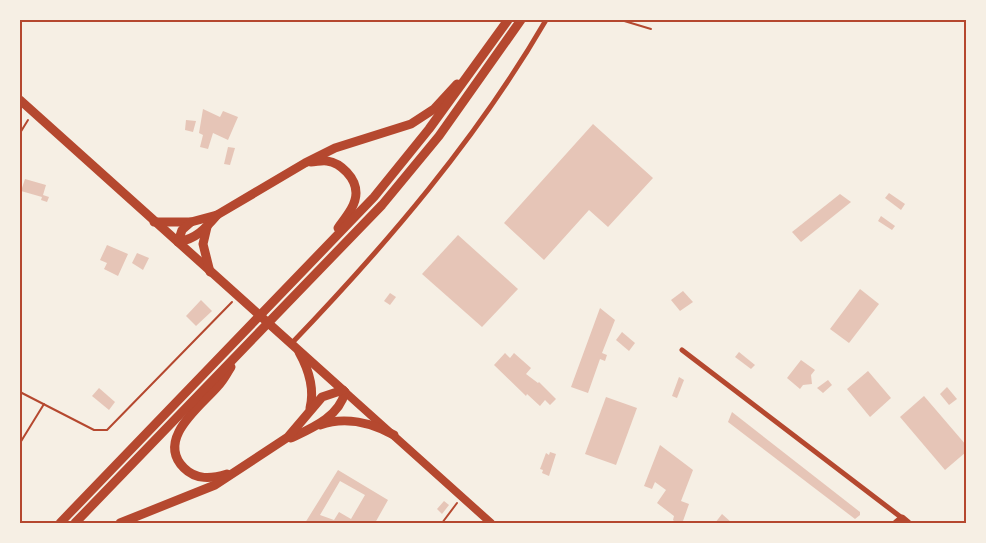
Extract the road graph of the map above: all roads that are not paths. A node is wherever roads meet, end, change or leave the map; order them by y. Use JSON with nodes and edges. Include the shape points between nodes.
{"nodes":[{"id":1,"x":508,"y":20,"type":"edge"},
{"id":2,"x":521,"y":20,"type":"edge"},
{"id":3,"x":546,"y":20,"type":"edge"},
{"id":4,"x":482,"y":59,"type":"junction"},
{"id":5,"x":20,"y":100,"type":"edge"},
{"id":6,"x":305,"y":163,"type":"junction"},
{"id":7,"x":217,"y":215,"type":"junction"},
{"id":8,"x":154,"y":222,"type":"junction"},
{"id":9,"x":190,"y":222,"type":"junction"},
{"id":10,"x":207,"y":227,"type":"junction"},
{"id":11,"x":178,"y":242,"type":"junction"},
{"id":12,"x":321,"y":253,"type":"junction"},
{"id":13,"x":210,"y":272,"type":"junction"},
{"id":14,"x":291,"y":345,"type":"junction"},
{"id":15,"x":243,"y":349,"type":"junction"},
{"id":16,"x":682,"y":350,"type":"dead end"},
{"id":17,"x":299,"y":352,"type":"junction"},
{"id":18,"x":344,"y":391,"type":"junction"},
{"id":19,"x":309,"y":411,"type":"junction"},
{"id":20,"x":308,"y":430,"type":"junction"},
{"id":21,"x":394,"y":435,"type":"junction"},
{"id":22,"x":275,"y":446,"type":"junction"},
{"id":23,"x":239,"y":469,"type":"junction"},
{"id":24,"x":902,"y":522,"type":"edge"},
{"id":25,"x":60,"y":523,"type":"edge"},
{"id":26,"x":75,"y":523,"type":"edge"},
{"id":27,"x":120,"y":523,"type":"edge"},
{"id":28,"x":490,"y":523,"type":"edge"}],
"edges":[{"from":1,"to":4,"type":"main road"},
{"from":2,"to":15,"type":"main road","via":[[439,136],[382,205]]},
{"from":3,"to":14,"type":"street","via":[[517,69],[434,180],[359,271]]},
{"from":4,"to":6,"type":"main road","via":[[434,109],[411,124],[335,148]]},
{"from":4,"to":12,"type":"main road","via":[[411,152]]},
{"from":5,"to":8,"type":"main road"},
{"from":6,"to":7,"type":"main road"},
{"from":6,"to":12,"type":"main road","via":[[327,161],[343,168],[352,179],[356,194],[352,208]]},
{"from":7,"to":9,"type":"main road"},
{"from":7,"to":10,"type":"main road"},
{"from":8,"to":9,"type":"main road"},
{"from":8,"to":11,"type":"main road"},
{"from":9,"to":11,"type":"main road","via":[[182,230]]},
{"from":10,"to":11,"type":"main road","via":[[190,240]]},
{"from":10,"to":13,"type":"main road","via":[[203,244]]},
{"from":11,"to":13,"type":"main road"},
{"from":12,"to":25,"type":"main road"},
{"from":13,"to":14,"type":"main road"},
{"from":14,"to":17,"type":"main road"},
{"from":15,"to":23,"type":"main road","via":[[220,384],[181,427],[175,444],[179,462],[197,476],[216,477]]},
{"from":15,"to":26,"type":"main road"},
{"from":16,"to":24,"type":"street"},
{"from":17,"to":18,"type":"main road"},
{"from":17,"to":19,"type":"main road","via":[[311,380]]},
{"from":18,"to":19,"type":"main road","via":[[322,397]]},
{"from":18,"to":20,"type":"main road","via":[[334,412]]},
{"from":18,"to":21,"type":"main road"},
{"from":19,"to":22,"type":"main road","via":[[298,427]]},
{"from":20,"to":21,"type":"main road","via":[[346,421]]},
{"from":20,"to":22,"type":"main road"},
{"from":21,"to":28,"type":"main road"},
{"from":22,"to":23,"type":"main road"},
{"from":23,"to":27,"type":"main road","via":[[205,490]]}]}
